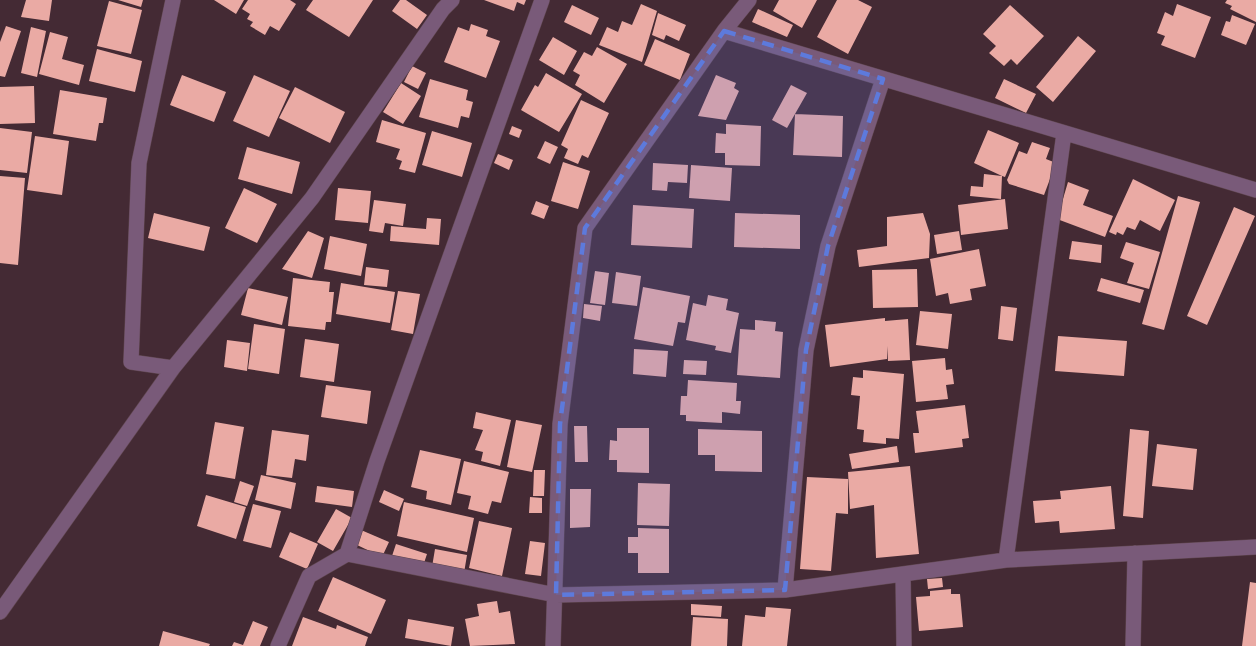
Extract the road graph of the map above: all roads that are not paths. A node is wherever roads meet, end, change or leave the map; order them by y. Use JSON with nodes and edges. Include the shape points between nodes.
{"nodes":[{"id":1,"x":173,"y":0,"type":"edge"},
{"id":2,"x":452,"y":0,"type":"edge"},
{"id":3,"x":542,"y":0,"type":"edge"},
{"id":4,"x":749,"y":0,"type":"edge"},
{"id":5,"x":724,"y":31,"type":"junction"},
{"id":6,"x":883,"y":79,"type":"junction"},
{"id":7,"x":1064,"y":133,"type":"junction"},
{"id":8,"x":1256,"y":190,"type":"edge"},
{"id":9,"x":173,"y":368,"type":"junction"},
{"id":10,"x":1256,"y":547,"type":"edge"},
{"id":11,"x":347,"y":554,"type":"junction"},
{"id":12,"x":1136,"y":554,"type":"junction"},
{"id":13,"x":1006,"y":560,"type":"junction"},
{"id":14,"x":903,"y":574,"type":"junction"},
{"id":15,"x":785,"y":590,"type":"junction"},
{"id":16,"x":556,"y":595,"type":"junction"},
{"id":17,"x":0,"y":612,"type":"edge"},
{"id":18,"x":278,"y":646,"type":"edge"},
{"id":19,"x":553,"y":646,"type":"edge"},
{"id":20,"x":904,"y":646,"type":"edge"},
{"id":21,"x":1133,"y":646,"type":"edge"}],
"edges":[{"from":1,"to":9,"type":"street","via":[[140,163],[131,362]]},
{"from":2,"to":9,"type":"street","via":[[312,198]]},
{"from":3,"to":11,"type":"street"},
{"from":4,"to":5,"type":"street"},
{"from":5,"to":6,"type":"street"},
{"from":5,"to":16,"type":"street","via":[[585,228],[560,424]]},
{"from":6,"to":7,"type":"street"},
{"from":6,"to":15,"type":"street","via":[[828,246],[806,350]]},
{"from":7,"to":8,"type":"street"},
{"from":7,"to":13,"type":"street"},
{"from":9,"to":17,"type":"street"},
{"from":10,"to":12,"type":"street"},
{"from":11,"to":16,"type":"street"},
{"from":11,"to":18,"type":"street","via":[[309,576]]},
{"from":12,"to":13,"type":"street"},
{"from":12,"to":21,"type":"street"},
{"from":13,"to":14,"type":"street"},
{"from":14,"to":15,"type":"street"},
{"from":14,"to":20,"type":"street"},
{"from":15,"to":16,"type":"street"},
{"from":16,"to":19,"type":"street"}]}
